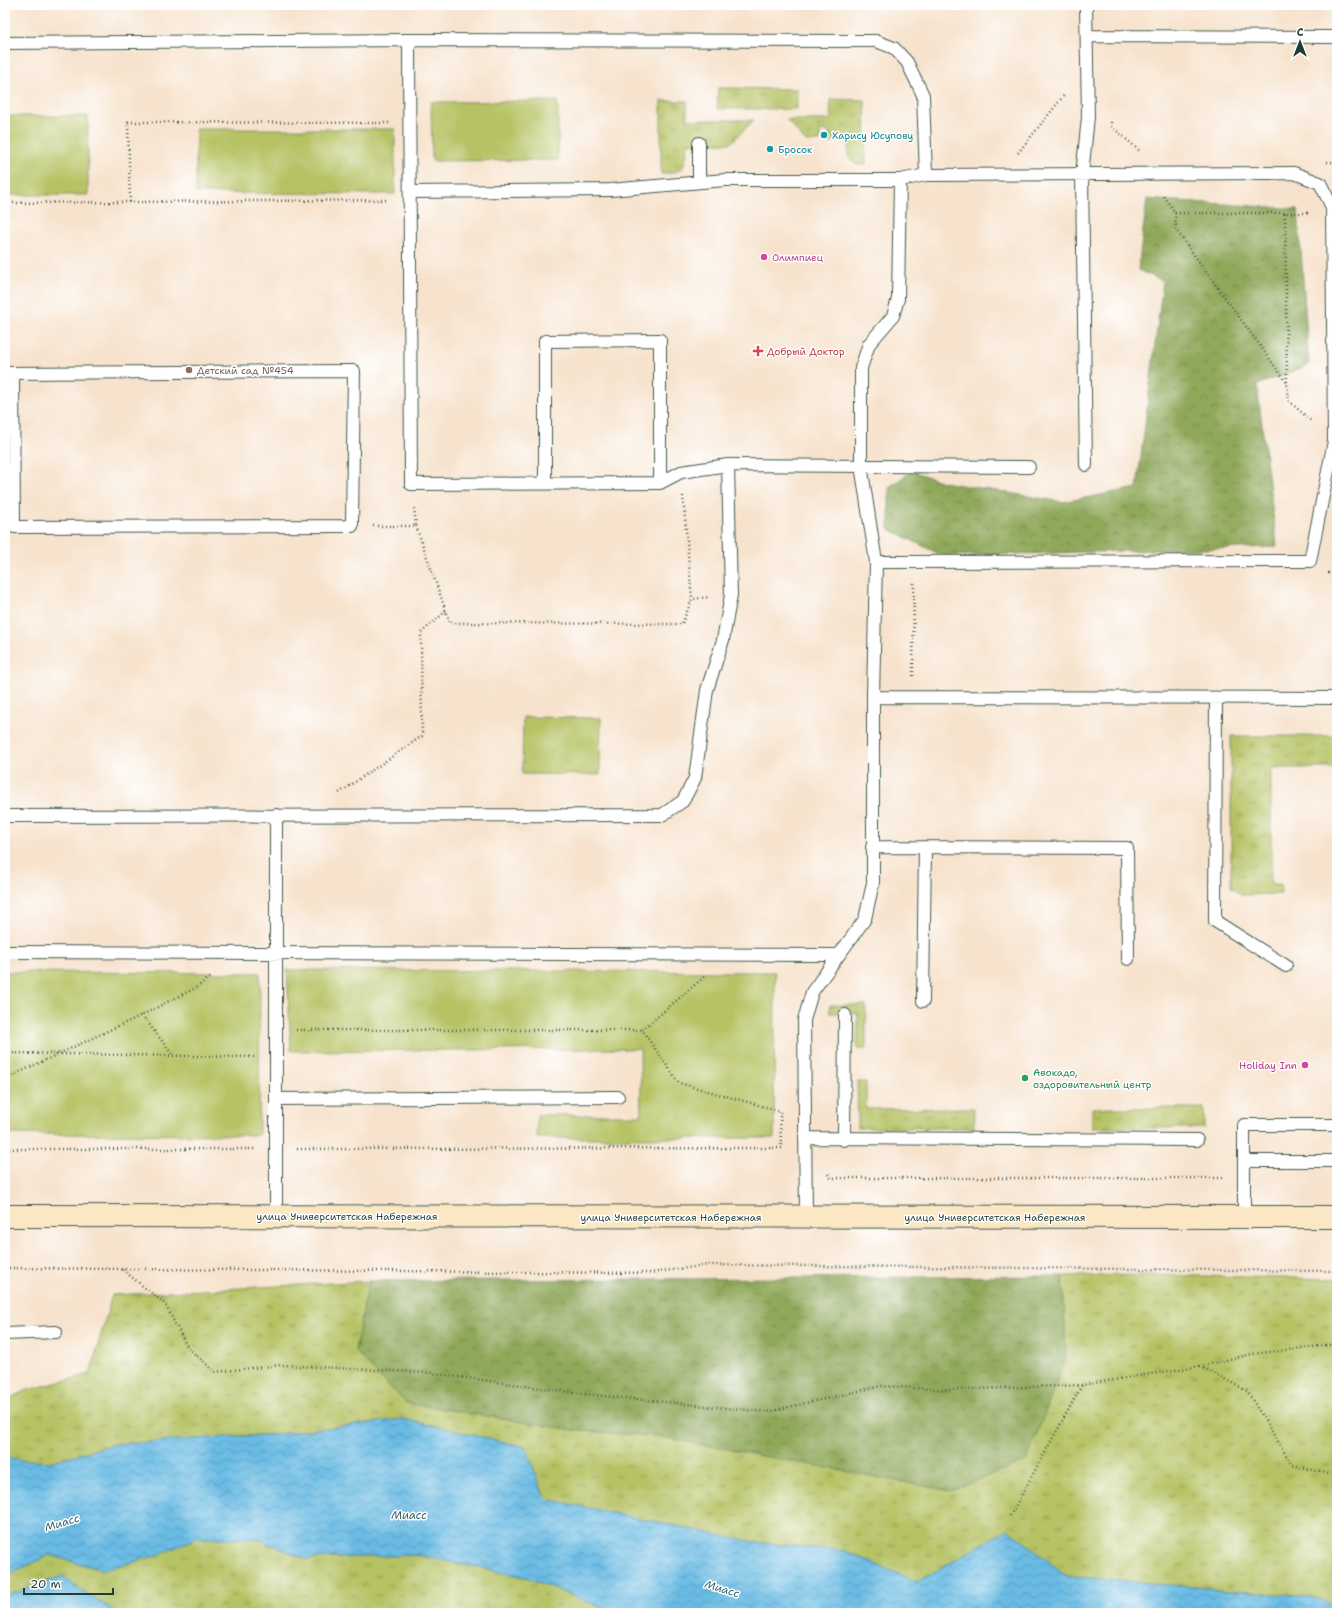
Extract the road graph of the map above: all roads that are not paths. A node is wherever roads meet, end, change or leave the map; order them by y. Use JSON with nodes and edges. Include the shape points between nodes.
{"nodes":[{"id":1,"x":1086,"y":5,"type":"edge"},
{"id":2,"x":1087,"y":36,"type":"junction"},
{"id":3,"x":1337,"y":37,"type":"edge"},
{"id":4,"x":409,"y":40,"type":"junction"},
{"id":5,"x":5,"y":43,"type":"edge"},
{"id":6,"x":699,"y":143,"type":"dead end"},
{"id":7,"x":926,"y":175,"type":"junction"},
{"id":8,"x":1082,"y":175,"type":"junction"},
{"id":9,"x":900,"y":180,"type":"junction"},
{"id":10,"x":699,"y":181,"type":"junction"},
{"id":11,"x":410,"y":196,"type":"junction"},
{"id":12,"x":9,"y":373,"type":"edge"},
{"id":13,"x":728,"y":465,"type":"junction"},
{"id":14,"x":861,"y":465,"type":"junction"},
{"id":15,"x":1086,"y":465,"type":"dead end"},
{"id":16,"x":1029,"y":467,"type":"dead end"},
{"id":17,"x":545,"y":482,"type":"junction"},
{"id":18,"x":660,"y":483,"type":"junction"},
{"id":19,"x":876,"y":562,"type":"junction"},
{"id":20,"x":873,"y":697,"type":"junction"},
{"id":21,"x":1216,"y":698,"type":"junction"},
{"id":22,"x":1337,"y":698,"type":"edge"},
{"id":23,"x":276,"y":815,"type":"junction"},
{"id":24,"x":5,"y":816,"type":"edge"},
{"id":25,"x":872,"y":847,"type":"junction"},
{"id":26,"x":925,"y":847,"type":"junction"},
{"id":27,"x":5,"y":952,"type":"edge"},
{"id":28,"x":276,"y":953,"type":"junction"},
{"id":29,"x":839,"y":955,"type":"junction"},
{"id":30,"x":1128,"y":959,"type":"dead end"},
{"id":31,"x":1286,"y":966,"type":"dead end"},
{"id":32,"x":923,"y":1001,"type":"dead end"},
{"id":33,"x":845,"y":1015,"type":"dead end"},
{"id":34,"x":618,"y":1097,"type":"dead end"},
{"id":35,"x":276,"y":1099,"type":"junction"},
{"id":36,"x":1337,"y":1125,"type":"edge"},
{"id":37,"x":844,"y":1140,"type":"junction"},
{"id":38,"x":1196,"y":1140,"type":"dead end"},
{"id":39,"x":805,"y":1143,"type":"junction"},
{"id":40,"x":1244,"y":1161,"type":"junction"},
{"id":41,"x":1337,"y":1161,"type":"edge"},
{"id":42,"x":5,"y":1216,"type":"edge"},
{"id":43,"x":276,"y":1216,"type":"junction"},
{"id":44,"x":806,"y":1217,"type":"junction"},
{"id":45,"x":1244,"y":1217,"type":"junction"},
{"id":46,"x":1337,"y":1217,"type":"edge"},
{"id":47,"x":56,"y":1332,"type":"dead end"},
{"id":48,"x":5,"y":1334,"type":"edge"}],
"edges":[{"from":1,"to":2,"type":"lane"},
{"from":2,"to":3,"type":"lane"},
{"from":2,"to":8,"type":"lane","via":[[1088,117]]},
{"from":4,"to":5,"type":"lane"},
{"from":4,"to":7,"type":"lane","via":[[876,41],[894,48],[907,62],[922,95]]},
{"from":4,"to":11,"type":"lane"},
{"from":6,"to":10,"type":"lane"},
{"from":7,"to":8,"type":"lane"},
{"from":7,"to":9,"type":"lane"},
{"from":8,"to":15,"type":"lane"},
{"from":8,"to":19,"type":"lane","via":[[1294,173],[1320,183],[1332,207],[1334,441],[1310,561]]},
{"from":9,"to":10,"type":"lane"},
{"from":9,"to":14,"type":"lane","via":[[898,299],[893,316],[869,344],[861,368]]},
{"from":10,"to":11,"type":"lane","via":[[610,190]]},
{"from":11,"to":17,"type":"lane","via":[[411,484]]},
{"from":12,"to":12,"type":"lane","via":[[14,527],[352,526],[354,372]]},
{"from":13,"to":14,"type":"lane"},
{"from":13,"to":18,"type":"lane","via":[[681,472]]},
{"from":13,"to":23,"type":"lane","via":[[731,595],[723,640],[707,690],[695,778],[683,801],[662,815]]},
{"from":14,"to":16,"type":"lane"},
{"from":14,"to":19,"type":"lane"},
{"from":17,"to":18,"type":"lane"},
{"from":17,"to":18,"type":"lane","via":[[545,341],[660,340]]},
{"from":19,"to":20,"type":"lane"},
{"from":20,"to":21,"type":"lane"},
{"from":20,"to":25,"type":"lane"},
{"from":21,"to":22,"type":"lane"},
{"from":21,"to":31,"type":"lane","via":[[1215,921]]},
{"from":23,"to":24,"type":"lane"},
{"from":23,"to":28,"type":"lane"},
{"from":25,"to":26,"type":"lane"},
{"from":25,"to":29,"type":"lane","via":[[873,883],[865,919]]},
{"from":26,"to":30,"type":"lane","via":[[1127,848]]},
{"from":26,"to":32,"type":"lane"},
{"from":27,"to":28,"type":"lane"},
{"from":28,"to":29,"type":"lane"},
{"from":28,"to":35,"type":"lane"},
{"from":29,"to":39,"type":"lane","via":[[812,992],[804,1020]]},
{"from":33,"to":37,"type":"lane"},
{"from":34,"to":35,"type":"lane"},
{"from":35,"to":43,"type":"lane"},
{"from":36,"to":40,"type":"lane","via":[[1244,1125]]},
{"from":37,"to":38,"type":"lane"},
{"from":37,"to":39,"type":"lane"},
{"from":39,"to":44,"type":"lane"},
{"from":40,"to":41,"type":"lane"},
{"from":40,"to":45,"type":"lane"},
{"from":42,"to":43,"type":"main road","name":"улица Университетская Набережная"},
{"from":43,"to":44,"type":"main road","name":"улица Университетская Набережная"},
{"from":44,"to":45,"type":"main road","name":"улица Университетская Набережная"},
{"from":45,"to":46,"type":"main road","name":"улица Университетская Набережная"},
{"from":47,"to":48,"type":"lane"}]}
